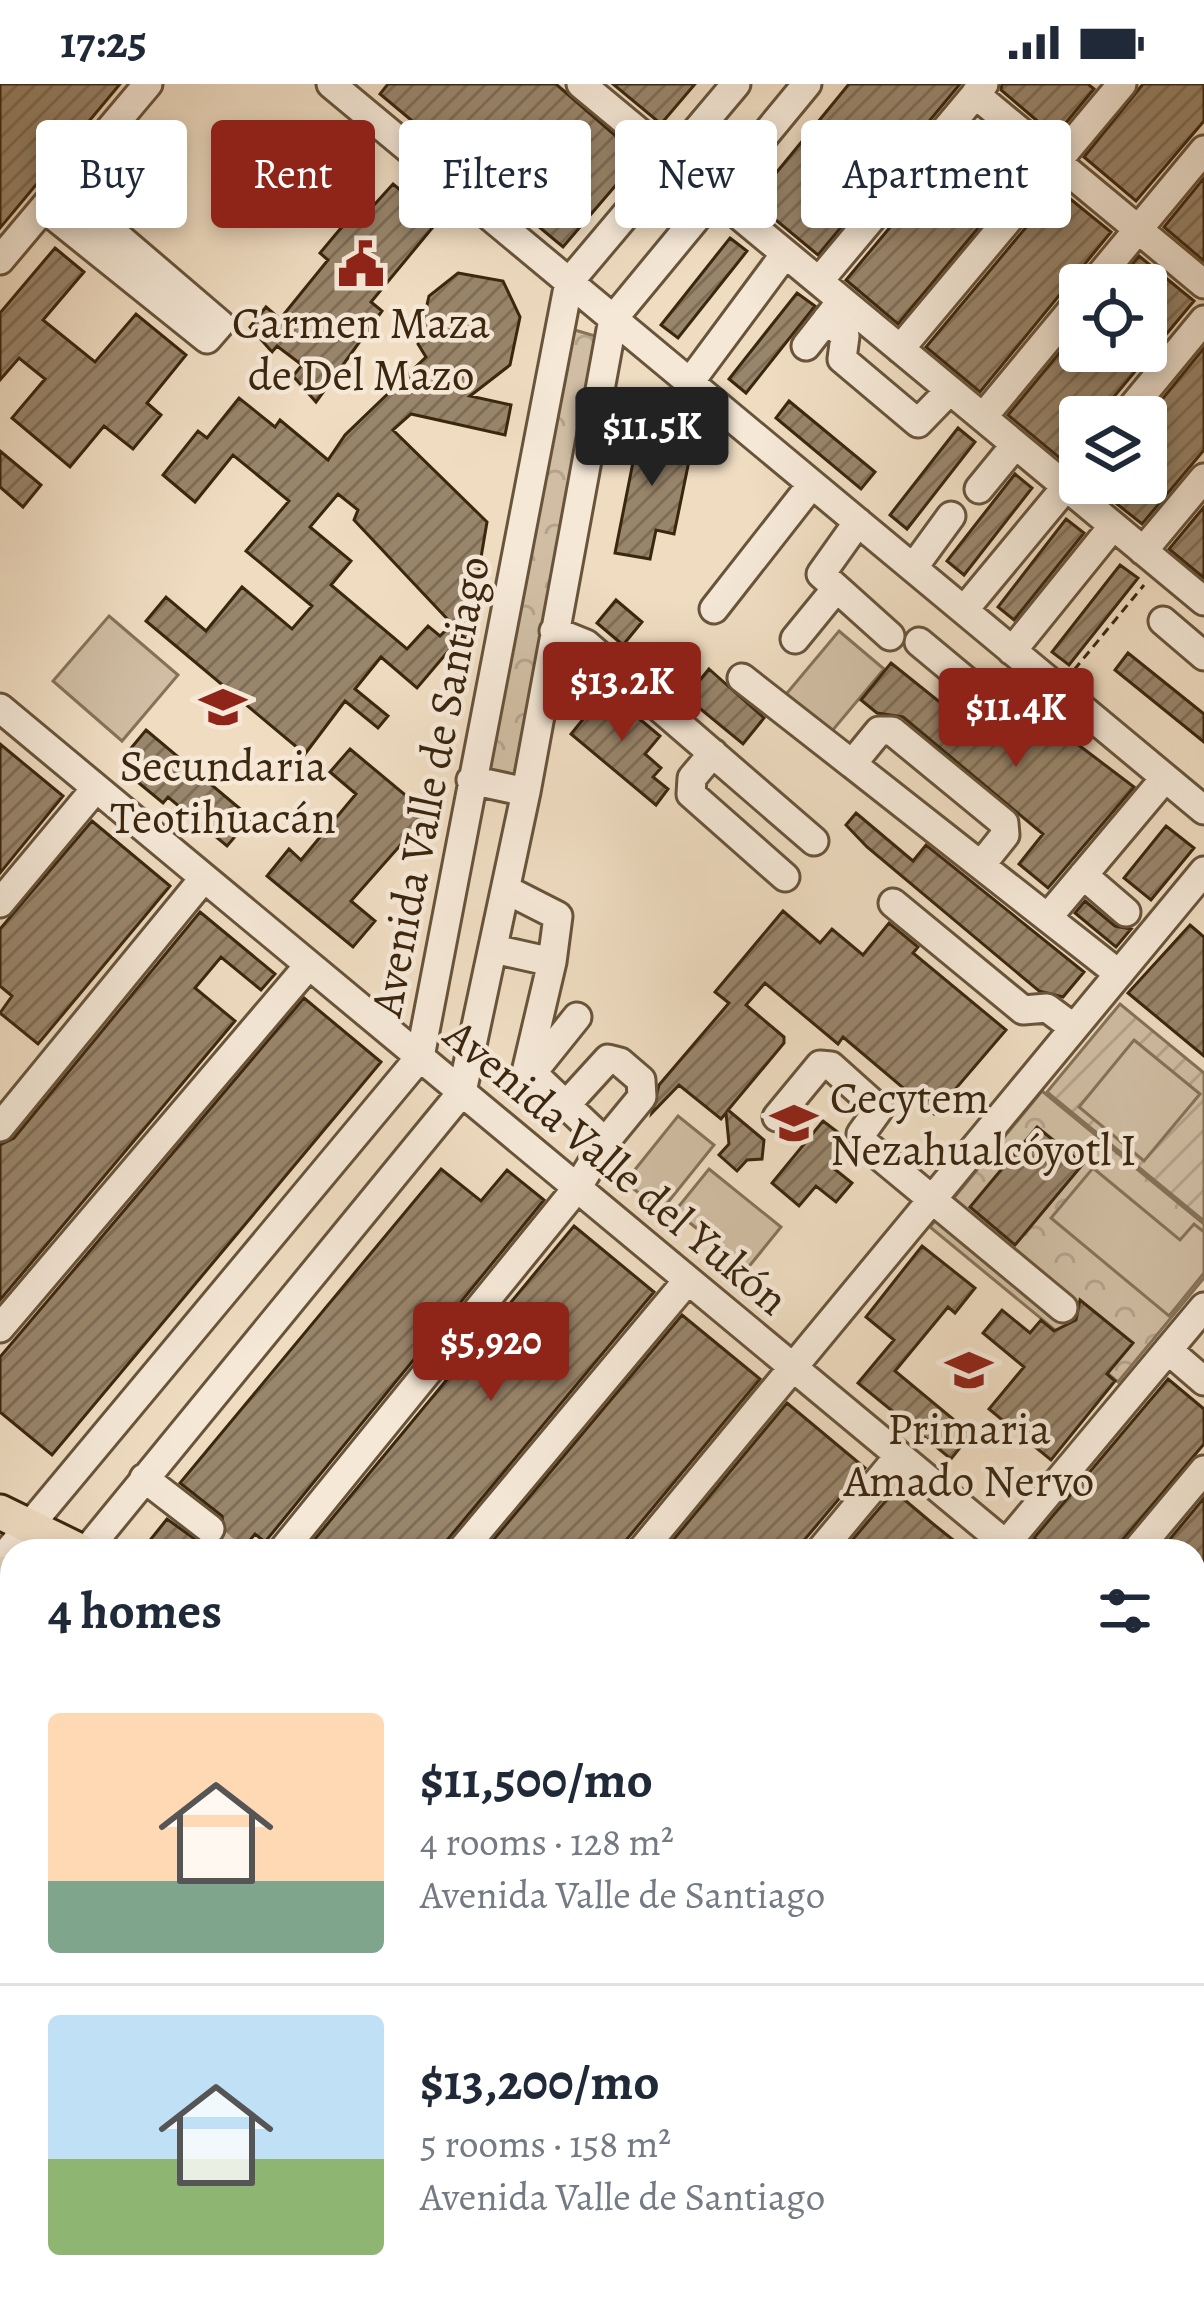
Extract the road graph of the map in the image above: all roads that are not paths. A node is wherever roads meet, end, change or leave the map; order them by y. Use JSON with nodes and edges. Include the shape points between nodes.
{"nodes":[{"id":1,"x":148,"y":84,"type":"edge"},
{"id":2,"x":331,"y":84,"type":"edge"},
{"id":3,"x":581,"y":84,"type":"edge"},
{"id":4,"x":736,"y":84,"type":"edge"},
{"id":5,"x":807,"y":84,"type":"edge"},
{"id":6,"x":1121,"y":84,"type":"edge"},
{"id":7,"x":979,"y":89,"type":"edge"},
{"id":8,"x":118,"y":120,"type":"edge"},
{"id":9,"x":624,"y":120,"type":"edge"},
{"id":10,"x":706,"y":120,"type":"edge"},
{"id":11,"x":777,"y":120,"type":"edge"},
{"id":12,"x":1012,"y":120,"type":"edge"},
{"id":13,"x":1071,"y":145,"type":"edge"},
{"id":14,"x":1204,"y":150,"type":"edge"},
{"id":15,"x":1071,"y":174,"type":"edge"},
{"id":16,"x":53,"y":198,"type":"joint"},
{"id":17,"x":36,"y":218,"type":"edge"},
{"id":18,"x":615,"y":228,"type":"edge"},
{"id":19,"x":687,"y":228,"type":"edge"},
{"id":20,"x":754,"y":228,"type":"edge"},
{"id":21,"x":1002,"y":228,"type":"edge"},
{"id":22,"x":1138,"y":230,"type":"junction"},
{"id":23,"x":785,"y":254,"type":"junction"},
{"id":24,"x":0,"y":260,"type":"edge"},
{"id":25,"x":1110,"y":264,"type":"edge"},
{"id":26,"x":819,"y":281,"type":"junction"},
{"id":27,"x":569,"y":282,"type":"junction"},
{"id":28,"x":1204,"y":284,"type":"edge"},
{"id":29,"x":835,"y":310,"type":"junction"},
{"id":30,"x":613,"y":319,"type":"junction"},
{"id":31,"x":1204,"y":320,"type":"edge"},
{"id":32,"x":1059,"y":325,"type":"edge"},
{"id":33,"x":806,"y":346,"type":"dead end"},
{"id":34,"x":900,"y":349,"type":"junction"},
{"id":35,"x":690,"y":382,"type":"junction"},
{"id":36,"x":950,"y":390,"type":"junction"},
{"id":37,"x":1141,"y":396,"type":"edge"},
{"id":38,"x":982,"y":417,"type":"junction"},
{"id":39,"x":1015,"y":445,"type":"junction"},
{"id":40,"x":1059,"y":470,"type":"edge"},
{"id":41,"x":1204,"y":478,"type":"edge"},
{"id":42,"x":812,"y":484,"type":"junction"},
{"id":43,"x":980,"y":489,"type":"dead end"},
{"id":44,"x":1059,"y":495,"type":"edge"},
{"id":45,"x":1095,"y":504,"type":"edge"},
{"id":46,"x":951,"y":516,"type":"dead end"},
{"id":47,"x":858,"y":522,"type":"junction"},
{"id":48,"x":1113,"y":526,"type":"junction"},
{"id":49,"x":1152,"y":558,"type":"junction"},
{"id":50,"x":913,"y":568,"type":"junction"},
{"id":51,"x":835,"y":590,"type":"junction"},
{"id":52,"x":1204,"y":602,"type":"edge"},
{"id":53,"x":714,"y":609,"type":"dead end"},
{"id":54,"x":964,"y":610,"type":"junction"},
{"id":55,"x":1162,"y":621,"type":"dead end"},
{"id":56,"x":554,"y":631,"type":"junction"},
{"id":57,"x":890,"y":636,"type":"dead end"},
{"id":58,"x":795,"y":639,"type":"dead end"},
{"id":59,"x":919,"y":642,"type":"dead end"},
{"id":60,"x":1017,"y":655,"type":"junction"},
{"id":61,"x":1204,"y":656,"type":"edge"},
{"id":62,"x":742,"y":677,"type":"dead end"},
{"id":63,"x":988,"y":699,"type":"junction"},
{"id":64,"x":0,"y":708,"type":"edge"},
{"id":65,"x":1014,"y":721,"type":"dead end"},
{"id":66,"x":713,"y":753,"type":"junction"},
{"id":67,"x":851,"y":764,"type":"junction"},
{"id":68,"x":1165,"y":778,"type":"junction"},
{"id":69,"x":471,"y":780,"type":"junction"},
{"id":70,"x":96,"y":788,"type":"junction"},
{"id":71,"x":526,"y":792,"type":"junction"},
{"id":72,"x":1204,"y":810,"type":"edge"},
{"id":73,"x":814,"y":841,"type":"dead end"},
{"id":74,"x":981,"y":865,"type":"junction"},
{"id":75,"x":1204,"y":871,"type":"edge"},
{"id":76,"x":1083,"y":874,"type":"junction"},
{"id":77,"x":785,"y":877,"type":"dead end"},
{"id":78,"x":204,"y":878,"type":"junction"},
{"id":79,"x":507,"y":890,"type":"junction"},
{"id":80,"x":0,"y":903,"type":"edge"},
{"id":81,"x":893,"y":903,"type":"dead end"},
{"id":82,"x":1126,"y":912,"type":"dead end"},
{"id":83,"x":1048,"y":917,"type":"junction"},
{"id":84,"x":494,"y":949,"type":"junction"},
{"id":85,"x":552,"y":962,"type":"junction"},
{"id":86,"x":309,"y":964,"type":"junction"},
{"id":87,"x":1119,"y":974,"type":"junction"},
{"id":88,"x":577,"y":1017,"type":"dead end"},
{"id":89,"x":1074,"y":1028,"type":"junction"},
{"id":90,"x":419,"y":1057,"type":"junction"},
{"id":91,"x":532,"y":1073,"type":"junction"},
{"id":92,"x":462,"y":1092,"type":"junction"},
{"id":93,"x":566,"y":1106,"type":"junction"},
{"id":94,"x":777,"y":1117,"type":"dead end"},
{"id":95,"x":0,"y":1127,"type":"edge"},
{"id":96,"x":605,"y":1142,"type":"junction"},
{"id":97,"x":577,"y":1188,"type":"junction"},
{"id":98,"x":934,"y":1198,"type":"junction"},
{"id":99,"x":688,"y":1280,"type":"junction"},
{"id":100,"x":1204,"y":1307,"type":"edge"},
{"id":101,"x":1063,"y":1308,"type":"dead end"},
{"id":102,"x":0,"y":1328,"type":"edge"},
{"id":103,"x":1168,"y":1351,"type":"junction"},
{"id":104,"x":793,"y":1367,"type":"junction"},
{"id":105,"x":1204,"y":1381,"type":"edge"},
{"id":106,"x":899,"y":1456,"type":"junction"},
{"id":107,"x":1204,"y":1470,"type":"edge"},
{"id":108,"x":144,"y":1478,"type":"junction"},
{"id":109,"x":0,"y":1512,"type":"edge"},
{"id":110,"x":31,"y":1527,"type":"junction"},
{"id":111,"x":20,"y":1539,"type":"edge"},
{"id":112,"x":57,"y":1539,"type":"edge"},
{"id":113,"x":93,"y":1539,"type":"edge"},
{"id":114,"x":204,"y":1539,"type":"edge"},
{"id":115,"x":291,"y":1539,"type":"edge"},
{"id":116,"x":471,"y":1539,"type":"edge"},
{"id":117,"x":651,"y":1539,"type":"edge"},
{"id":118,"x":830,"y":1539,"type":"edge"},
{"id":119,"x":994,"y":1539,"type":"edge"},
{"id":120,"x":1014,"y":1539,"type":"edge"},
{"id":121,"x":1146,"y":1539,"type":"edge"}],
"edges":[{"from":1,"to":8,"type":"street"},
{"from":2,"to":27,"type":"street"},
{"from":3,"to":9,"type":"street"},
{"from":4,"to":10,"type":"street","name":"Avenida Valle de Santiago"},
{"from":5,"to":11,"type":"street","name":"Avenida Valle de Santiago"},
{"from":6,"to":13,"type":"street"},
{"from":7,"to":12,"type":"street"},
{"from":7,"to":26,"type":"street"},
{"from":14,"to":22,"type":"street"},
{"from":15,"to":22,"type":"street"},
{"from":16,"to":16,"type":"street","via":[[207,339],[220,324]]},
{"from":17,"to":24,"type":"street"},
{"from":18,"to":27,"type":"street","name":"Avenida Valle de Santiago"},
{"from":19,"to":30,"type":"street","name":"Avenida Valle de Santiago"},
{"from":20,"to":23,"type":"street"},
{"from":21,"to":34,"type":"street"},
{"from":22,"to":25,"type":"street"},
{"from":22,"to":28,"type":"street"},
{"from":23,"to":26,"type":"street"},
{"from":23,"to":35,"type":"street"},
{"from":26,"to":29,"type":"street"},
{"from":27,"to":30,"type":"street"},
{"from":27,"to":69,"type":"street","name":"Avenida Valle de Santiago"},
{"from":29,"to":33,"type":"street"},
{"from":29,"to":34,"type":"street"},
{"from":29,"to":36,"type":"street","via":[[845,336],[842,359],[920,424]]},
{"from":30,"to":35,"type":"street"},
{"from":30,"to":56,"type":"street","name":"Avenida Valle de Santiago"},
{"from":31,"to":37,"type":"street"},
{"from":32,"to":38,"type":"street"},
{"from":34,"to":36,"type":"street"},
{"from":35,"to":42,"type":"street"},
{"from":36,"to":38,"type":"street"},
{"from":38,"to":39,"type":"street"},
{"from":39,"to":40,"type":"street"},
{"from":39,"to":43,"type":"street"},
{"from":41,"to":49,"type":"street"},
{"from":42,"to":47,"type":"street"},
{"from":42,"to":53,"type":"street"},
{"from":44,"to":54,"type":"street"},
{"from":45,"to":48,"type":"street"},
{"from":46,"to":50,"type":"street"},
{"from":47,"to":50,"type":"street"},
{"from":47,"to":51,"type":"street","via":[[822,568]]},
{"from":48,"to":49,"type":"street"},
{"from":48,"to":60,"type":"street"},
{"from":49,"to":52,"type":"street"},
{"from":50,"to":54,"type":"street"},
{"from":51,"to":57,"type":"street"},
{"from":51,"to":58,"type":"street"},
{"from":54,"to":60,"type":"street"},
{"from":55,"to":61,"type":"street"},
{"from":56,"to":66,"type":"street","via":[[586,644]]},
{"from":56,"to":71,"type":"street","name":"Avenida Valle de Santiago"},
{"from":59,"to":63,"type":"street"},
{"from":60,"to":63,"type":"street"},
{"from":60,"to":68,"type":"street"},
{"from":62,"to":67,"type":"street"},
{"from":63,"to":65,"type":"street"},
{"from":64,"to":70,"type":"street","name":"Avenida Valle del Yukón"},
{"from":66,"to":73,"type":"street"},
{"from":66,"to":77,"type":"street","via":[[690,783],[691,794]]},
{"from":67,"to":74,"type":"street"},
{"from":67,"to":74,"type":"street","via":[[879,731],[892,731],[1004,824],[1005,835]]},
{"from":68,"to":72,"type":"street"},
{"from":68,"to":76,"type":"street"},
{"from":69,"to":71,"type":"street"},
{"from":69,"to":90,"type":"street","name":"Avenida Valle de Santiago"},
{"from":70,"to":78,"type":"street","name":"Avenida Valle del Yukón"},
{"from":70,"to":80,"type":"street"},
{"from":71,"to":79,"type":"street","name":"Avenida Valle de Santiago"},
{"from":74,"to":83,"type":"street"},
{"from":75,"to":87,"type":"street"},
{"from":76,"to":82,"type":"street"},
{"from":76,"to":83,"type":"street"},
{"from":78,"to":86,"type":"street","name":"Avenida Valle del Yukón"},
{"from":78,"to":95,"type":"street"},
{"from":79,"to":84,"type":"street","name":"Avenida Valle de Santiago"},
{"from":79,"to":85,"type":"street","via":[[558,916]]},
{"from":81,"to":89,"type":"street","via":[[1023,1010],[1047,1008]]},
{"from":83,"to":87,"type":"street"},
{"from":84,"to":85,"type":"street"},
{"from":84,"to":92,"type":"street","name":"Avenida Valle de Santiago"},
{"from":85,"to":91,"type":"street","via":[[527,1062]]},
{"from":86,"to":90,"type":"street","name":"Avenida Valle del Yukón"},
{"from":86,"to":102,"type":"street"},
{"from":87,"to":89,"type":"street"},
{"from":88,"to":91,"type":"street"},
{"from":89,"to":98,"type":"street"},
{"from":90,"to":92,"type":"street","name":"Avenida Valle del Yukón"},
{"from":90,"to":110,"type":"street","name":"Avenida Valle de Santiago"},
{"from":91,"to":93,"type":"street"},
{"from":92,"to":97,"type":"street","name":"Avenida Valle del Yukón"},
{"from":92,"to":108,"type":"street","name":"Avenida Valle de Santiago"},
{"from":93,"to":96,"type":"street"},
{"from":93,"to":96,"type":"street","via":[[608,1059],[641,1080],[642,1096]]},
{"from":94,"to":98,"type":"street","via":[[820,1065],[831,1066],[879,1109],[861,1134],[864,1142]]},
{"from":96,"to":97,"type":"street"},
{"from":97,"to":99,"type":"street","name":"Avenida Valle del Yukón"},
{"from":97,"to":115,"type":"street"},
{"from":98,"to":101,"type":"street"},
{"from":98,"to":104,"type":"street"},
{"from":99,"to":104,"type":"street","name":"Avenida Valle del Yukón"},
{"from":99,"to":116,"type":"street"},
{"from":100,"to":103,"type":"street"},
{"from":103,"to":105,"type":"street"},
{"from":103,"to":120,"type":"street"},
{"from":104,"to":106,"type":"street","name":"Avenida Valle del Yukón"},
{"from":104,"to":117,"type":"street"},
{"from":106,"to":118,"type":"street"},
{"from":106,"to":119,"type":"street","name":"Avenida Valle del Yukón"},
{"from":107,"to":121,"type":"street"},
{"from":108,"to":113,"type":"street","name":"Avenida Valle de Santiago"},
{"from":108,"to":114,"type":"street"},
{"from":109,"to":110,"type":"main road"},
{"from":110,"to":111,"type":"street","name":"Avenida Valle de Santiago"},
{"from":110,"to":112,"type":"main road"}]}
